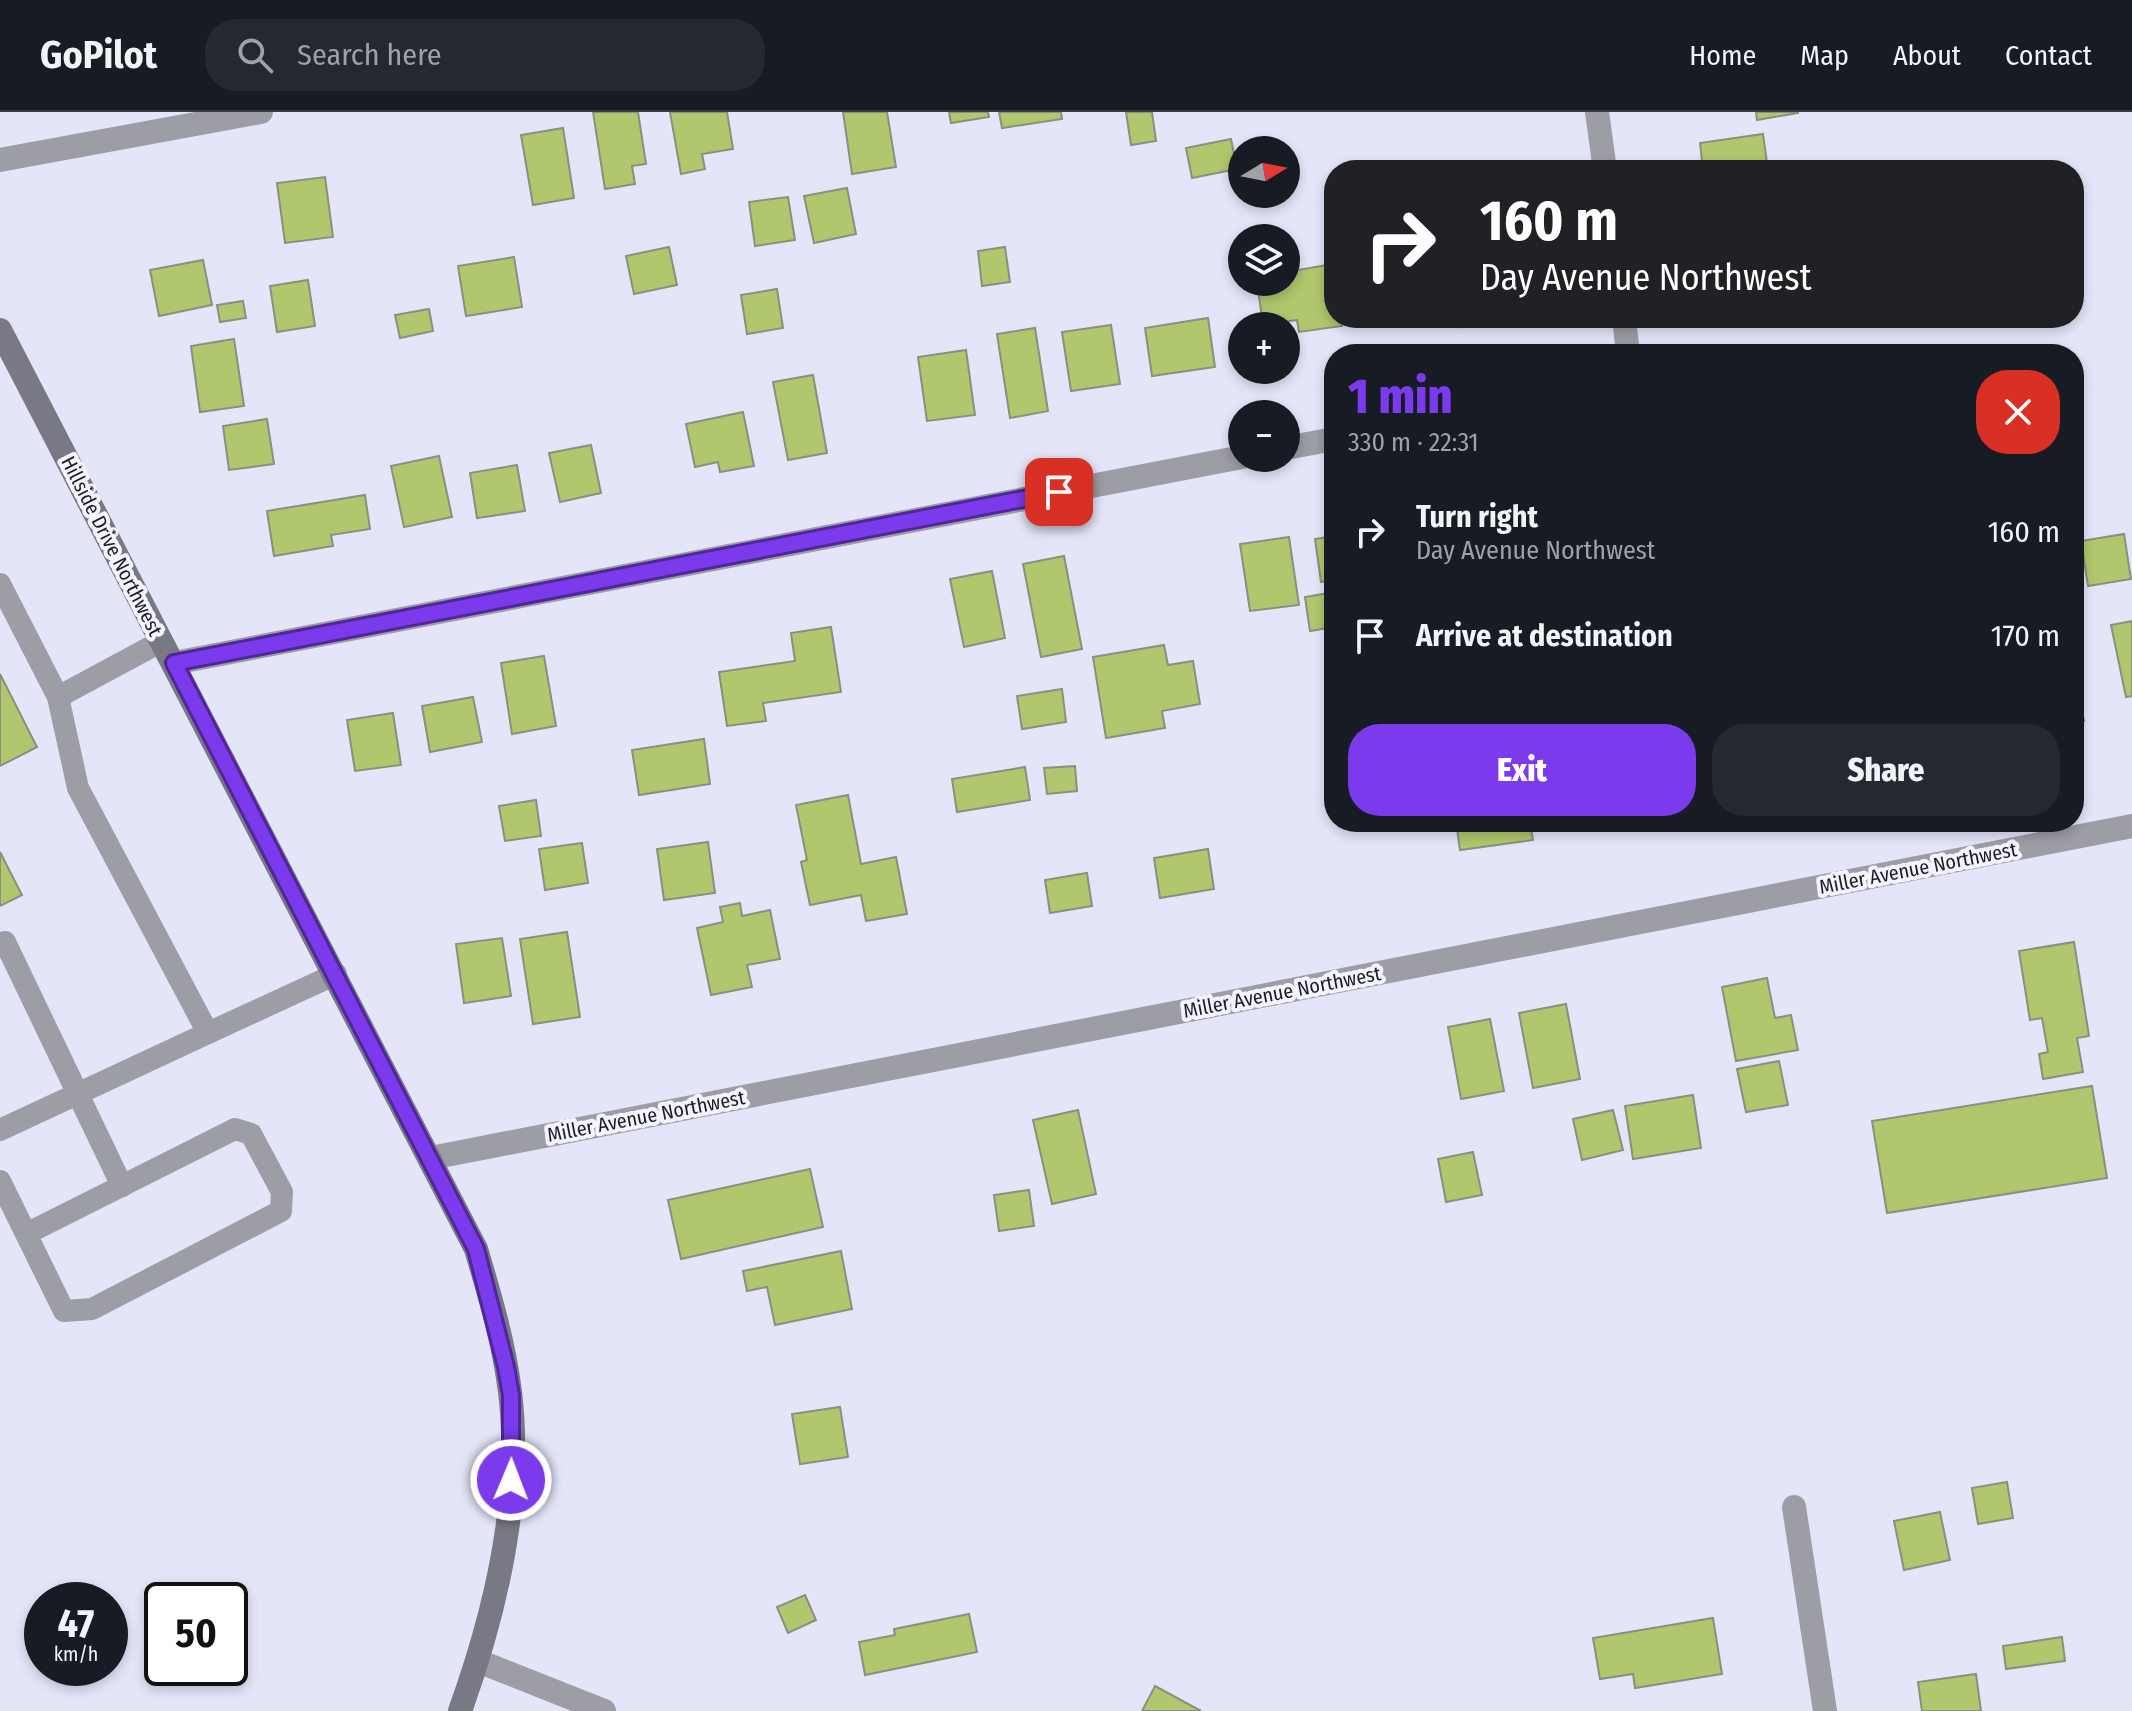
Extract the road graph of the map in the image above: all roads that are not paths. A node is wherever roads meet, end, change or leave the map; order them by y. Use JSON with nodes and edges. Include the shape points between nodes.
{"nodes":[{"id":1,"x":261,"y":112,"type":"edge"},
{"id":2,"x":1597,"y":112,"type":"edge"},
{"id":3,"x":190,"y":118,"type":"edge"},
{"id":4,"x":0,"y":160,"type":"edge"},
{"id":5,"x":1604,"y":160,"type":"edge"},
{"id":6,"x":0,"y":330,"type":"edge"},
{"id":7,"x":1324,"y":441,"type":"edge"},
{"id":8,"x":1300,"y":445,"type":"edge"},
{"id":9,"x":1228,"y":460,"type":"edge"},
{"id":10,"x":0,"y":584,"type":"edge"},
{"id":11,"x":162,"y":641,"type":"junction"},
{"id":12,"x":174,"y":663,"type":"junction"},
{"id":13,"x":58,"y":697,"type":"junction"},
{"id":14,"x":2132,"y":826,"type":"edge"},
{"id":15,"x":5,"y":942,"type":"dead end"},
{"id":16,"x":336,"y":974,"type":"junction"},
{"id":17,"x":208,"y":1033,"type":"junction"},
{"id":18,"x":77,"y":1094,"type":"junction"},
{"id":19,"x":0,"y":1130,"type":"edge"},
{"id":20,"x":431,"y":1158,"type":"junction"},
{"id":21,"x":0,"y":1181,"type":"edge"},
{"id":22,"x":122,"y":1186,"type":"junction"},
{"id":23,"x":26,"y":1234,"type":"junction"},
{"id":24,"x":1794,"y":1507,"type":"dead end"},
{"id":25,"x":478,"y":1661,"type":"junction"},
{"id":26,"x":460,"y":1711,"type":"edge"},
{"id":27,"x":604,"y":1711,"type":"edge"},
{"id":28,"x":1825,"y":1711,"type":"edge"}],
"edges":[{"from":1,"to":3,"type":"street"},
{"from":2,"to":5,"type":"street"},
{"from":3,"to":4,"type":"street"},
{"from":6,"to":11,"type":"main road","name":"Hillside Drive Northwest"},
{"from":7,"to":8,"type":"street"},
{"from":9,"to":12,"type":"street"},
{"from":10,"to":13,"type":"lane"},
{"from":11,"to":12,"type":"main road","name":"Hillside Drive Northwest"},
{"from":11,"to":13,"type":"lane"},
{"from":12,"to":16,"type":"main road","name":"Hillside Drive Northwest"},
{"from":13,"to":17,"type":"lane","via":[[78,788]]},
{"from":14,"to":20,"type":"street","name":"Miller Avenue Northwest"},
{"from":15,"to":18,"type":"lane"},
{"from":16,"to":17,"type":"lane"},
{"from":16,"to":20,"type":"main road","name":"Hillside Drive Northwest"},
{"from":17,"to":18,"type":"lane"},
{"from":18,"to":19,"type":"lane"},
{"from":18,"to":22,"type":"lane"},
{"from":20,"to":25,"type":"main road","name":"Hillside Drive Northwest","via":[[476,1249],[502,1340],[511,1395],[510,1506],[500,1576]]},
{"from":21,"to":23,"type":"lane"},
{"from":22,"to":23,"type":"lane"},
{"from":22,"to":23,"type":"lane","via":[[235,1129],[251,1134],[282,1192],[281,1211],[92,1309],[64,1311]]},
{"from":24,"to":28,"type":"street"},
{"from":25,"to":26,"type":"main road","name":"Hillside Drive Northwest"},
{"from":25,"to":27,"type":"street"}]}
